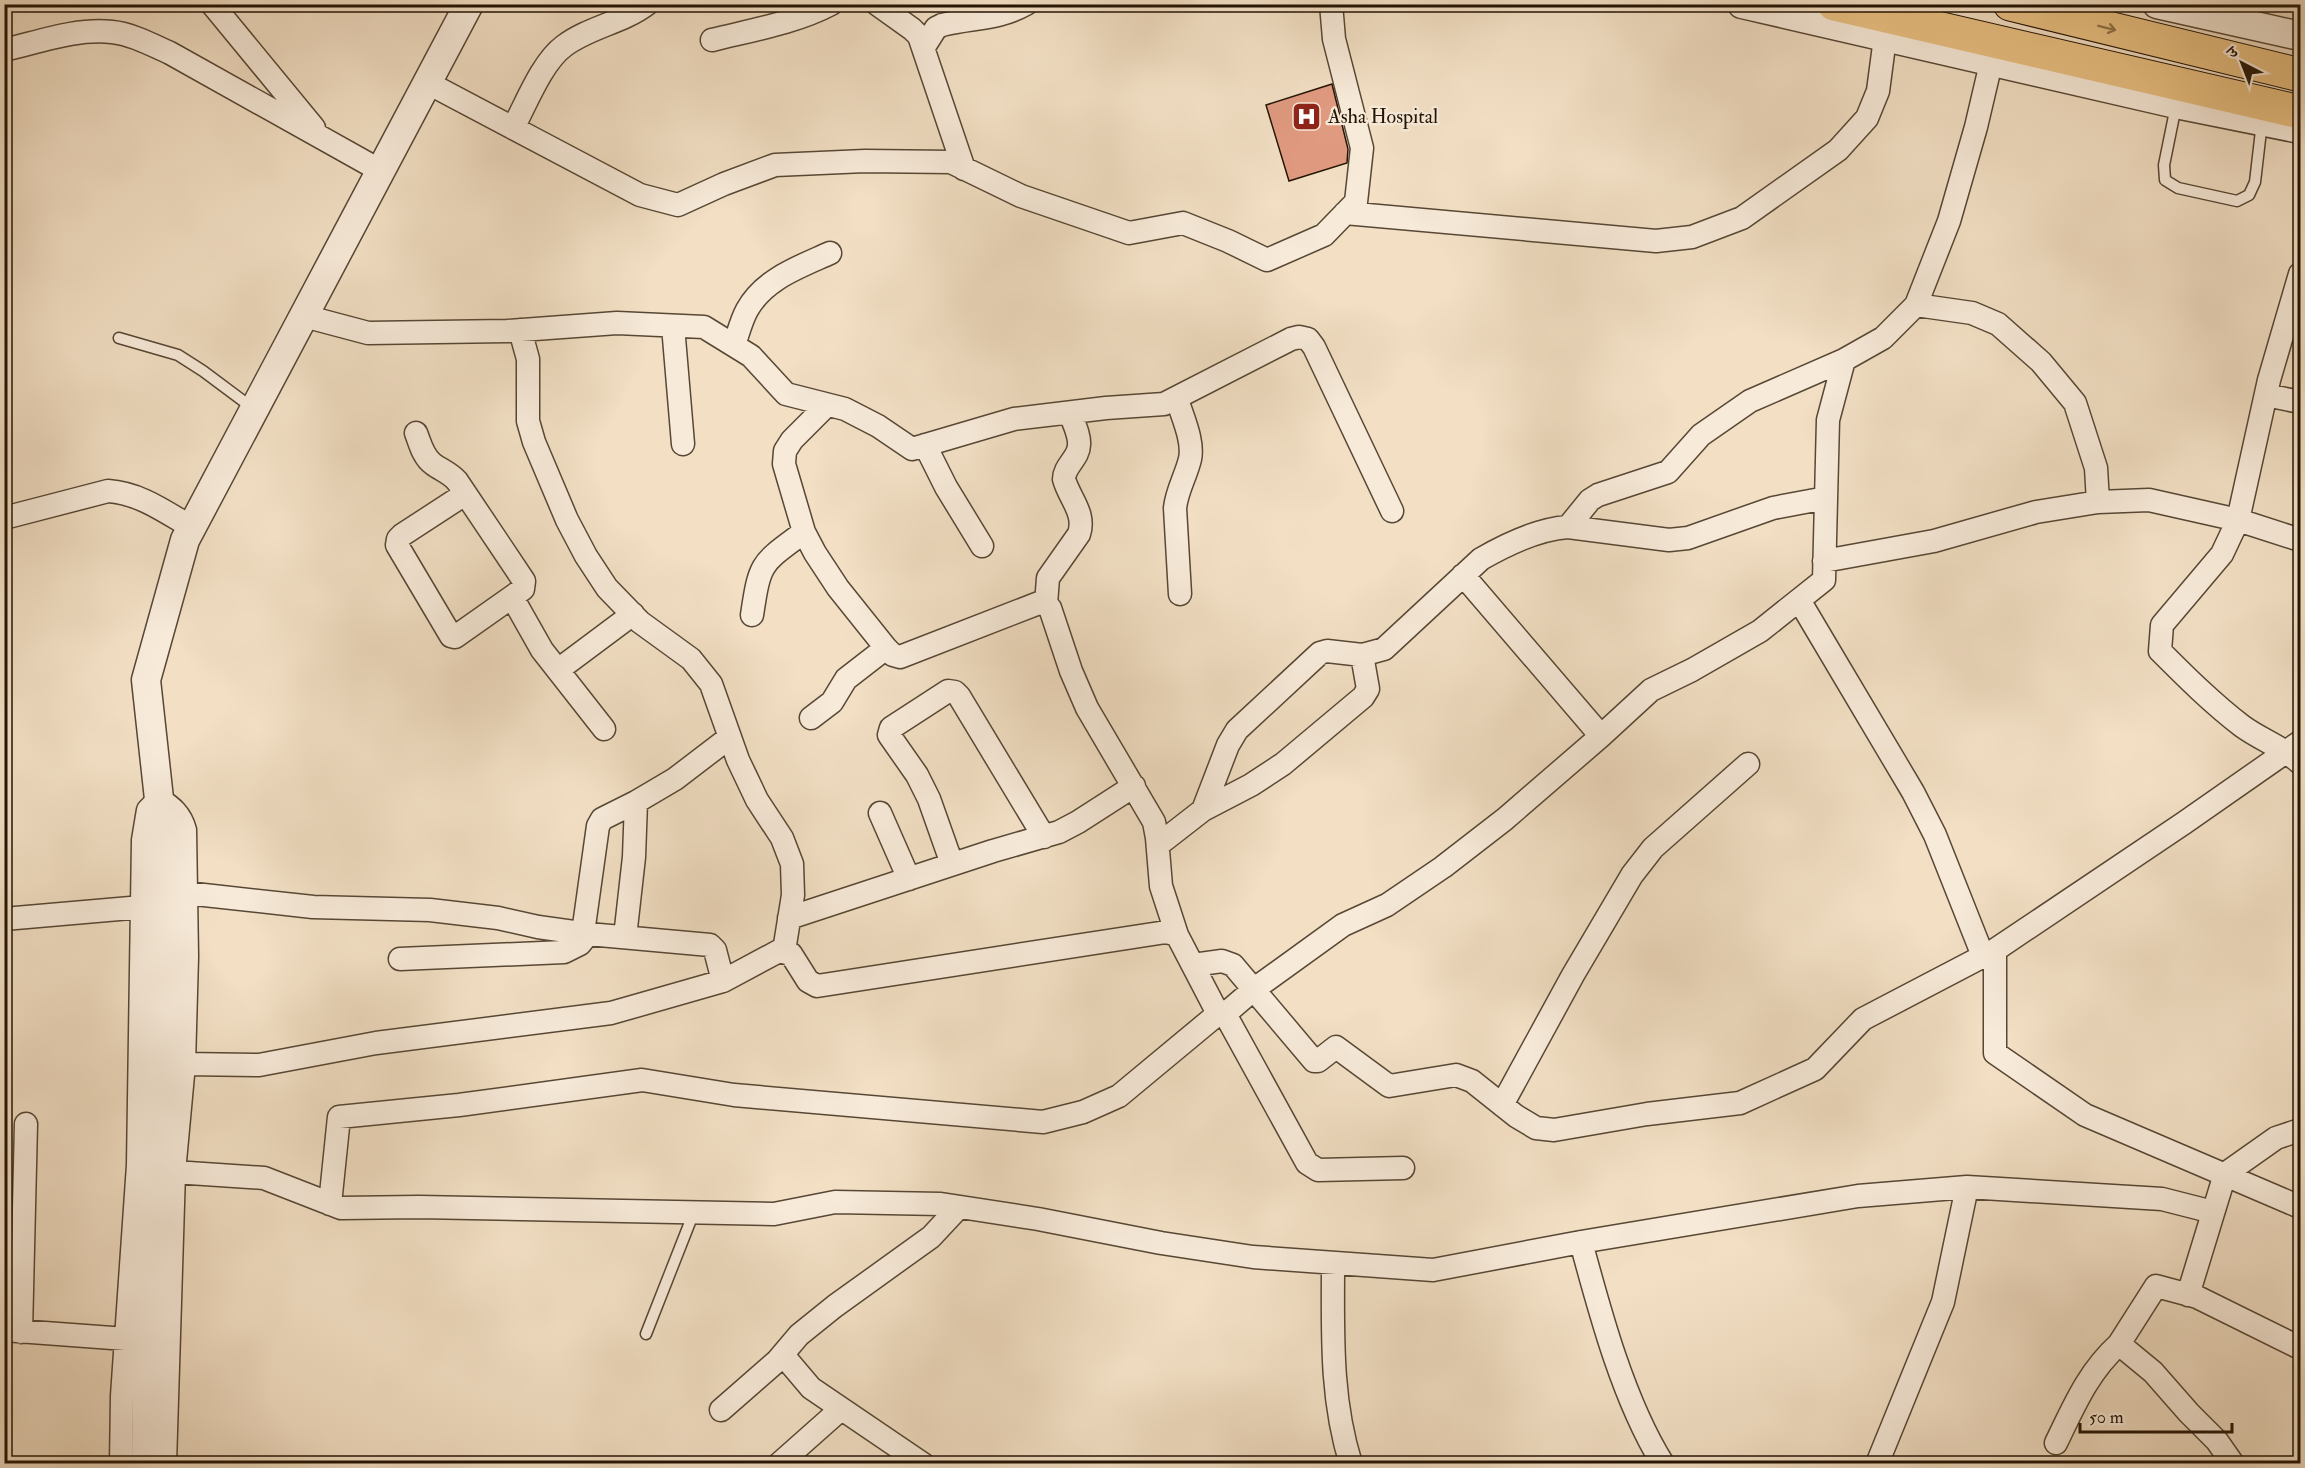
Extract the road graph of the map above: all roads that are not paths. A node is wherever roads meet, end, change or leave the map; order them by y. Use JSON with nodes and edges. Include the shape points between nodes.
{"nodes":[{"id":1,"x":212,"y":4,"type":"edge"},
{"id":2,"x":647,"y":4,"type":"edge"},
{"id":3,"x":831,"y":4,"type":"edge"},
{"id":4,"x":877,"y":4,"type":"edge"},
{"id":5,"x":1026,"y":4,"type":"edge"},
{"id":6,"x":1331,"y":4,"type":"edge"},
{"id":7,"x":1742,"y":4,"type":"edge"},
{"id":8,"x":1834,"y":4,"type":"edge"},
{"id":9,"x":2010,"y":4,"type":"edge"},
{"id":10,"x":2157,"y":4,"type":"edge"},
{"id":11,"x":460,"y":10,"type":"edge"},
{"id":12,"x":2301,"y":36,"type":"edge"},
{"id":13,"x":1885,"y":38,"type":"junction"},
{"id":14,"x":712,"y":40,"type":"dead end"},
{"id":15,"x":924,"y":47,"type":"junction"},
{"id":16,"x":4,"y":50,"type":"edge"},
{"id":17,"x":1994,"y":52,"type":"junction"},
{"id":18,"x":2301,"y":75,"type":"edge"},
{"id":19,"x":428,"y":83,"type":"junction"},
{"id":20,"x":2178,"y":94,"type":"junction"},
{"id":21,"x":2301,"y":112,"type":"edge"},
{"id":22,"x":2263,"y":113,"type":"junction"},
{"id":23,"x":513,"y":128,"type":"junction"},
{"id":24,"x":2301,"y":129,"type":"edge"},
{"id":25,"x":323,"y":138,"type":"junction"},
{"id":26,"x":964,"y":169,"type":"junction"},
{"id":27,"x":381,"y":171,"type":"junction"},
{"id":28,"x":1345,"y":213,"type":"junction"},
{"id":29,"x":830,"y":253,"type":"dead end"},
{"id":30,"x":2301,"y":274,"type":"edge"},
{"id":31,"x":1916,"y":305,"type":"junction"},
{"id":32,"x":304,"y":316,"type":"junction"},
{"id":33,"x":674,"y":326,"type":"junction"},
{"id":34,"x":520,"y":330,"type":"junction"},
{"id":35,"x":119,"y":338,"type":"dead end"},
{"id":36,"x":734,"y":345,"type":"junction"},
{"id":37,"x":1844,"y":360,"type":"junction"},
{"id":38,"x":2266,"y":395,"type":"junction"},
{"id":39,"x":1177,"y":399,"type":"junction"},
{"id":40,"x":2301,"y":402,"type":"edge"},
{"id":41,"x":827,"y":405,"type":"junction"},
{"id":42,"x":254,"y":410,"type":"junction"},
{"id":43,"x":1070,"y":412,"type":"junction"},
{"id":44,"x":416,"y":433,"type":"dead end"},
{"id":45,"x":683,"y":444,"type":"dead end"},
{"id":46,"x":925,"y":445,"type":"junction"},
{"id":47,"x":465,"y":494,"type":"junction"},
{"id":48,"x":1826,"y":498,"type":"junction"},
{"id":49,"x":2098,"y":502,"type":"junction"},
{"id":50,"x":1392,"y":511,"type":"dead end"},
{"id":51,"x":4,"y":518,"type":"edge"},
{"id":52,"x":2238,"y":520,"type":"junction"},
{"id":53,"x":191,"y":527,"type":"junction"},
{"id":54,"x":1568,"y":527,"type":"junction"},
{"id":55,"x":804,"y":531,"type":"junction"},
{"id":56,"x":2301,"y":540,"type":"edge"},
{"id":57,"x":981,"y":546,"type":"dead end"},
{"id":58,"x":1824,"y":561,"type":"junction"},
{"id":59,"x":1463,"y":575,"type":"junction"},
{"id":60,"x":1180,"y":594,"type":"dead end"},
{"id":61,"x":512,"y":597,"type":"junction"},
{"id":62,"x":1799,"y":600,"type":"junction"},
{"id":63,"x":1046,"y":604,"type":"junction"},
{"id":64,"x":633,"y":614,"type":"junction"},
{"id":65,"x":752,"y":615,"type":"dead end"},
{"id":66,"x":886,"y":648,"type":"junction"},
{"id":67,"x":1362,"y":656,"type":"junction"},
{"id":68,"x":558,"y":670,"type":"junction"},
{"id":69,"x":811,"y":718,"type":"dead end"},
{"id":70,"x":604,"y":729,"type":"dead end"},
{"id":71,"x":1601,"y":736,"type":"junction"},
{"id":72,"x":730,"y":737,"type":"junction"},
{"id":73,"x":2296,"y":752,"type":"edge"},
{"id":74,"x":1748,"y":764,"type":"dead end"},
{"id":75,"x":1134,"y":786,"type":"junction"},
{"id":76,"x":159,"y":799,"type":"junction"},
{"id":77,"x":636,"y":802,"type":"junction"},
{"id":78,"x":1203,"y":810,"type":"junction"},
{"id":79,"x":880,"y":813,"type":"dead end"},
{"id":80,"x":1044,"y":837,"type":"junction"},
{"id":81,"x":1158,"y":845,"type":"junction"},
{"id":82,"x":952,"y":864,"type":"junction"},
{"id":83,"x":909,"y":879,"type":"junction"},
{"id":84,"x":186,"y":893,"type":"junction"},
{"id":85,"x":142,"y":907,"type":"junction"},
{"id":86,"x":789,"y":918,"type":"junction"},
{"id":87,"x":4,"y":919,"type":"edge"},
{"id":88,"x":586,"y":934,"type":"junction"},
{"id":89,"x":1176,"y":935,"type":"junction"},
{"id":90,"x":624,"y":937,"type":"junction"},
{"id":91,"x":784,"y":951,"type":"junction"},
{"id":92,"x":1989,"y":953,"type":"junction"},
{"id":93,"x":400,"y":958,"type":"dead end"},
{"id":94,"x":1193,"y":965,"type":"junction"},
{"id":95,"x":723,"y":981,"type":"junction"},
{"id":96,"x":1253,"y":990,"type":"junction"},
{"id":97,"x":1222,"y":1013,"type":"junction"},
{"id":98,"x":184,"y":1064,"type":"junction"},
{"id":99,"x":1502,"y":1105,"type":"junction"},
{"id":100,"x":26,"y":1124,"type":"dead end"},
{"id":101,"x":2301,"y":1130,"type":"edge"},
{"id":102,"x":1403,"y":1168,"type":"dead end"},
{"id":103,"x":174,"y":1172,"type":"junction"},
{"id":104,"x":2225,"y":1174,"type":"junction"},
{"id":105,"x":1966,"y":1187,"type":"junction"},
{"id":106,"x":14,"y":1189,"type":"edge"},
{"id":107,"x":330,"y":1204,"type":"junction"},
{"id":108,"x":959,"y":1207,"type":"junction"},
{"id":109,"x":2301,"y":1207,"type":"edge"},
{"id":110,"x":694,"y":1212,"type":"junction"},
{"id":111,"x":2213,"y":1212,"type":"junction"},
{"id":112,"x":1581,"y":1242,"type":"junction"},
{"id":113,"x":1333,"y":1263,"type":"junction"},
{"id":114,"x":2187,"y":1295,"type":"junction"},
{"id":115,"x":13,"y":1331,"type":"edge"},
{"id":116,"x":646,"y":1334,"type":"dead end"},
{"id":117,"x":126,"y":1340,"type":"junction"},
{"id":118,"x":2119,"y":1344,"type":"junction"},
{"id":119,"x":2301,"y":1348,"type":"edge"},
{"id":120,"x":783,"y":1355,"type":"junction"},
{"id":121,"x":841,"y":1409,"type":"junction"},
{"id":122,"x":721,"y":1410,"type":"dead end"},
{"id":123,"x":2056,"y":1443,"type":"dead end"},
{"id":124,"x":121,"y":1464,"type":"edge"},
{"id":125,"x":146,"y":1464,"type":"edge"},
{"id":126,"x":165,"y":1464,"type":"edge"},
{"id":127,"x":779,"y":1464,"type":"edge"},
{"id":128,"x":923,"y":1464,"type":"edge"},
{"id":129,"x":1351,"y":1464,"type":"edge"},
{"id":130,"x":1663,"y":1464,"type":"edge"},
{"id":131,"x":1877,"y":1464,"type":"edge"},
{"id":132,"x":2234,"y":1464,"type":"edge"}],
"edges":[{"from":1,"to":25,"type":"street"},
{"from":2,"to":23,"type":"street","via":[[563,46],[549,62]]},
{"from":3,"to":14,"type":"street","via":[[804,16]]},
{"from":4,"to":15,"type":"street","via":[[912,28]]},
{"from":5,"to":15,"type":"street","via":[[996,17],[942,25]]},
{"from":6,"to":28,"type":"street","via":[[1334,39],[1362,148],[1356,202]]},
{"from":7,"to":13,"type":"street"},
{"from":8,"to":17,"type":"highway"},
{"from":9,"to":18,"type":"highway","one_way":true},
{"from":10,"to":12,"type":"street"},
{"from":11,"to":19,"type":"street"},
{"from":13,"to":17,"type":"street"},
{"from":13,"to":28,"type":"street","via":[[1878,90],[1867,118],[1838,150],[1742,218],[1692,237],[1656,241]]},
{"from":15,"to":26,"type":"street"},
{"from":16,"to":25,"type":"street","via":[[76,33],[112,32],[142,40]]},
{"from":17,"to":20,"type":"highway"},
{"from":17,"to":31,"type":"street","via":[[1949,221]]},
{"from":19,"to":23,"type":"street"},
{"from":19,"to":27,"type":"street"},
{"from":20,"to":22,"type":"highway"},
{"from":20,"to":22,"type":"lane","via":[[2164,165],[2165,180],[2178,188],[2227,199],[2237,201],[2248,195],[2255,182]]},
{"from":21,"to":22,"type":"highway"},
{"from":22,"to":24,"type":"street"},
{"from":23,"to":26,"type":"street","via":[[640,195],[678,206],[775,165],[951,162]]},
{"from":25,"to":27,"type":"street"},
{"from":26,"to":28,"type":"street","via":[[1021,196],[1129,233],[1183,223],[1267,260],[1324,235]]},
{"from":27,"to":32,"type":"street"},
{"from":29,"to":36,"type":"street","via":[[778,277],[762,291],[747,310]]},
{"from":30,"to":38,"type":"street"},
{"from":31,"to":37,"type":"street","via":[[1883,338]]},
{"from":31,"to":49,"type":"street","via":[[1972,313],[1998,324],[2041,362],[2075,403],[2096,468]]},
{"from":32,"to":34,"type":"street","via":[[368,333]]},
{"from":32,"to":42,"type":"street"},
{"from":33,"to":34,"type":"street","via":[[616,323]]},
{"from":33,"to":36,"type":"street","via":[[704,327]]},
{"from":33,"to":45,"type":"street"},
{"from":34,"to":64,"type":"street","via":[[528,353],[527,406],[534,442],[586,556],[608,588]]},
{"from":35,"to":42,"type":"lane","via":[[178,355]]},
{"from":36,"to":41,"type":"street","via":[[751,356],[786,394]]},
{"from":37,"to":48,"type":"street","via":[[1828,420]]},
{"from":37,"to":54,"type":"street","via":[[1750,401],[1701,435],[1668,472],[1598,495]]},
{"from":38,"to":40,"type":"street"},
{"from":38,"to":52,"type":"street"},
{"from":39,"to":43,"type":"street","via":[[1164,404]]},
{"from":39,"to":50,"type":"street","via":[[1291,339],[1308,339]]},
{"from":39,"to":60,"type":"street","via":[[1191,448],[1175,508]]},
{"from":41,"to":46,"type":"street","via":[[845,409],[878,426],[912,449]]},
{"from":41,"to":55,"type":"street","via":[[785,452],[784,464]]},
{"from":42,"to":53,"type":"street"},
{"from":43,"to":46,"type":"street","via":[[1014,419]]},
{"from":43,"to":63,"type":"street","via":[[1079,449],[1064,479],[1081,517],[1081,526],[1048,578]]},
{"from":44,"to":47,"type":"street","via":[[426,457],[451,474]]},
{"from":46,"to":57,"type":"street"},
{"from":47,"to":61,"type":"street","via":[[525,581],[523,589]]},
{"from":47,"to":61,"type":"street","via":[[398,539],[399,550],[453,637]]},
{"from":48,"to":54,"type":"street","via":[[1773,508],[1688,538],[1669,540]]},
{"from":48,"to":58,"type":"street"},
{"from":49,"to":52,"type":"street","via":[[2149,500]]},
{"from":49,"to":58,"type":"street","via":[[2036,512],[1934,541]]},
{"from":51,"to":53,"type":"street","via":[[108,491],[141,498]]},
{"from":52,"to":56,"type":"street"},
{"from":52,"to":73,"type":"street","via":[[2222,554],[2162,625],[2160,651],[2244,728]]},
{"from":53,"to":76,"type":"street","via":[[184,540],[147,680]]},
{"from":54,"to":59,"type":"street","via":[[1552,528],[1495,550]]},
{"from":55,"to":65,"type":"street","via":[[761,569]]},
{"from":55,"to":66,"type":"street","via":[[838,588]]},
{"from":58,"to":62,"type":"street","via":[[1824,580]]},
{"from":59,"to":67,"type":"street","via":[[1384,649]]},
{"from":59,"to":71,"type":"street"},
{"from":61,"to":68,"type":"street"},
{"from":62,"to":71,"type":"street","via":[[1760,631],[1651,690]]},
{"from":62,"to":92,"type":"street","via":[[1918,801]]},
{"from":63,"to":66,"type":"street","via":[[1039,603],[900,657]]},
{"from":63,"to":75,"type":"street","via":[[1087,708]]},
{"from":64,"to":68,"type":"street"},
{"from":64,"to":72,"type":"street","via":[[691,659],[711,684]]},
{"from":66,"to":69,"type":"street","via":[[846,680],[832,702]]},
{"from":67,"to":78,"type":"street","via":[[1368,689],[1363,697],[1283,764]]},
{"from":67,"to":78,"type":"street","via":[[1320,653],[1248,717],[1228,745]]},
{"from":68,"to":70,"type":"street"},
{"from":71,"to":96,"type":"street","via":[[1443,867],[1387,905],[1344,925]]},
{"from":72,"to":77,"type":"street"},
{"from":72,"to":86,"type":"street","via":[[757,800],[782,838],[792,864]]},
{"from":73,"to":92,"type":"street"},
{"from":74,"to":99,"type":"street","via":[[1653,848],[1632,875]]},
{"from":75,"to":80,"type":"street","via":[[1078,822]]},
{"from":75,"to":81,"type":"street","via":[[1154,822]]},
{"from":76,"to":84,"type":"street","via":[[182,818]]},
{"from":76,"to":85,"type":"street","via":[[148,810],[144,822]]},
{"from":76,"to":125,"type":"street","via":[[165,921],[157,1180],[147,1337]]},
{"from":77,"to":88,"type":"street","via":[[602,819],[598,826]]},
{"from":77,"to":90,"type":"street"},
{"from":78,"to":81,"type":"street"},
{"from":79,"to":83,"type":"street"},
{"from":80,"to":82,"type":"street"},
{"from":80,"to":82,"type":"street","via":[[959,696],[948,691],[891,728],[889,735],[929,799]]},
{"from":81,"to":89,"type":"street","via":[[1161,886]]},
{"from":82,"to":83,"type":"street"},
{"from":83,"to":86,"type":"street"},
{"from":84,"to":88,"type":"street","via":[[313,907],[430,909]]},
{"from":84,"to":98,"type":"street"},
{"from":85,"to":87,"type":"street"},
{"from":85,"to":117,"type":"street","via":[[138,1165]]},
{"from":86,"to":91,"type":"street"},
{"from":88,"to":90,"type":"street"},
{"from":88,"to":93,"type":"street","via":[[580,944],[564,952]]},
{"from":89,"to":91,"type":"street","via":[[1166,932],[817,986],[808,981],[791,954]]},
{"from":89,"to":94,"type":"street"},
{"from":90,"to":95,"type":"street","via":[[710,945],[715,950]]},
{"from":91,"to":95,"type":"street"},
{"from":92,"to":99,"type":"street","via":[[1863,1019],[1815,1069],[1740,1103],[1554,1130],[1536,1128]]},
{"from":92,"to":104,"type":"street","via":[[1995,1053],[2085,1115]]},
{"from":94,"to":96,"type":"street","via":[[1222,961],[1233,965]]},
{"from":94,"to":97,"type":"street"},
{"from":95,"to":98,"type":"street","via":[[611,1013],[376,1043],[259,1065]]},
{"from":96,"to":97,"type":"street"},
{"from":96,"to":99,"type":"street","via":[[1314,1061],[1336,1047],[1389,1086],[1456,1075],[1472,1080]]},
{"from":97,"to":102,"type":"street","via":[[1307,1163],[1318,1170]]},
{"from":97,"to":107,"type":"street","via":[[1119,1096],[1083,1112],[1043,1122],[734,1095],[642,1080],[459,1106],[339,1117]]},
{"from":98,"to":103,"type":"street"},
{"from":100,"to":106,"type":"street"},
{"from":101,"to":104,"type":"street","via":[[2276,1138]]},
{"from":103,"to":107,"type":"street","via":[[264,1178]]},
{"from":103,"to":126,"type":"street"},
{"from":104,"to":109,"type":"street"},
{"from":104,"to":111,"type":"street"},
{"from":105,"to":111,"type":"street","via":[[2162,1199]]},
{"from":105,"to":112,"type":"street","via":[[1858,1196]]},
{"from":105,"to":131,"type":"street","via":[[1943,1302]]},
{"from":106,"to":115,"type":"street"},
{"from":107,"to":110,"type":"street","via":[[341,1208]]},
{"from":108,"to":110,"type":"street","via":[[835,1202],[774,1214]]},
{"from":108,"to":113,"type":"street","via":[[1253,1257]]},
{"from":108,"to":120,"type":"street","via":[[931,1237],[835,1306]]},
{"from":110,"to":116,"type":"lane"},
{"from":111,"to":114,"type":"street"},
{"from":112,"to":113,"type":"street","via":[[1433,1270]]},
{"from":112,"to":130,"type":"street","via":[[1595,1295],[1635,1408]]},
{"from":113,"to":129,"type":"street","via":[[1334,1381]]},
{"from":114,"to":118,"type":"street","via":[[2156,1286]]},
{"from":114,"to":119,"type":"street"},
{"from":115,"to":117,"type":"street"},
{"from":117,"to":124,"type":"street"},
{"from":118,"to":123,"type":"street","via":[[2087,1379]]},
{"from":118,"to":132,"type":"street","via":[[2153,1372]]},
{"from":120,"to":121,"type":"street","via":[[811,1388]]},
{"from":120,"to":122,"type":"street"},
{"from":121,"to":127,"type":"street"},
{"from":121,"to":128,"type":"street"}]}
